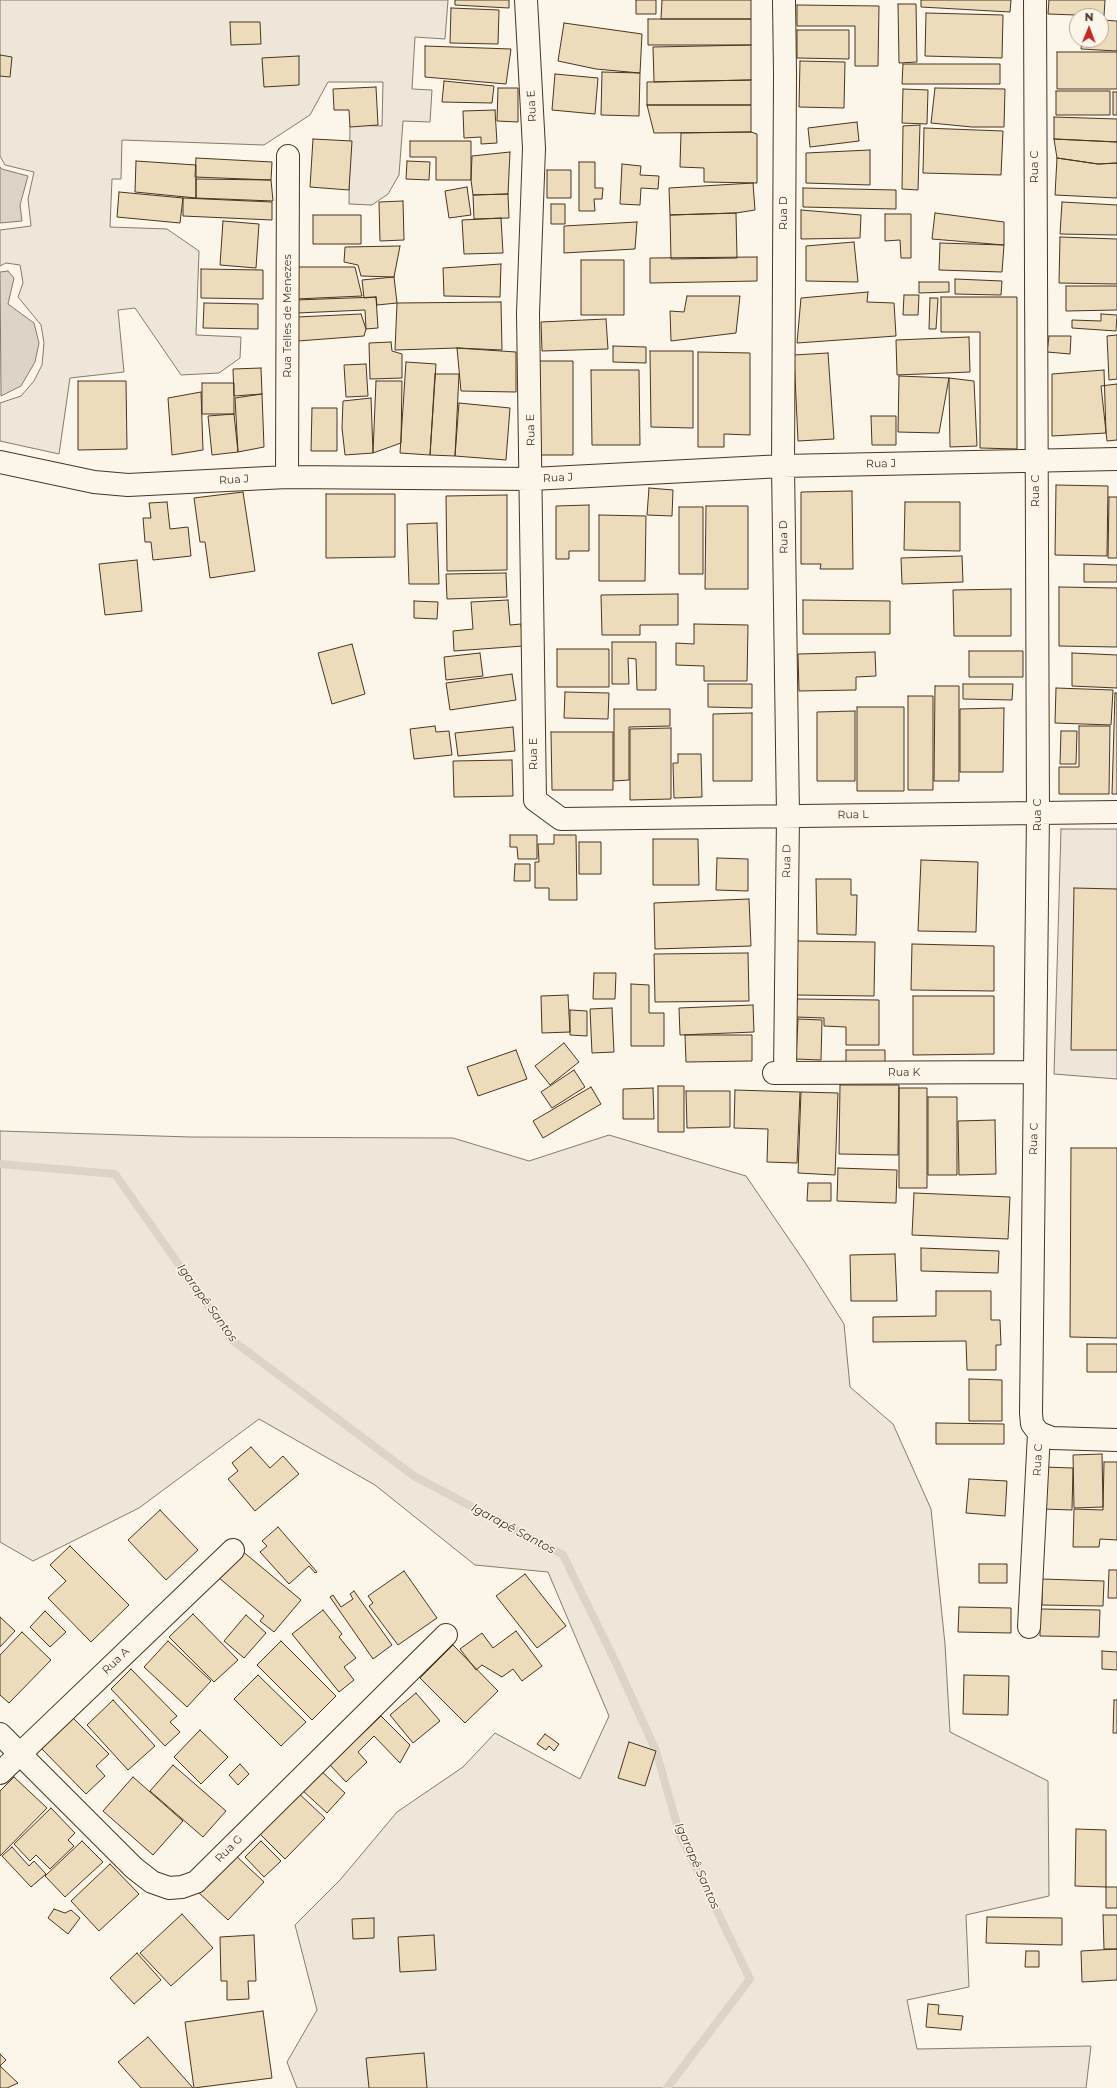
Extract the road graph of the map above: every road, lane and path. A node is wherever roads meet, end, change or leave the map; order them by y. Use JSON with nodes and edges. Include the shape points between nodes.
{"nodes":[{"id":1,"x":526,"y":0,"type":"edge"},
{"id":2,"x":784,"y":0,"type":"edge"},
{"id":3,"x":1035,"y":0,"type":"edge"},
{"id":4,"x":288,"y":156,"type":"dead end"},
{"id":5,"x":1117,"y":459,"type":"edge"},
{"id":6,"x":1036,"y":461,"type":"junction"},
{"id":7,"x":0,"y":462,"type":"edge"},
{"id":8,"x":783,"y":466,"type":"junction"},
{"id":9,"x":287,"y":477,"type":"junction"},
{"id":10,"x":532,"y":479,"type":"junction"},
{"id":11,"x":1117,"y":812,"type":"edge"},
{"id":12,"x":1038,"y":813,"type":"junction"},
{"id":13,"x":788,"y":816,"type":"junction"},
{"id":14,"x":589,"y":819,"type":"joint"},
{"id":15,"x":1035,"y":1072,"type":"junction"},
{"id":16,"x":779,"y":1073,"type":"joint"},
{"id":17,"x":1039,"y":1433,"type":"junction"},
{"id":18,"x":1117,"y":1440,"type":"edge"},
{"id":19,"x":233,"y":1550,"type":"dead end"},
{"id":20,"x":1029,"y":1626,"type":"dead end"},
{"id":21,"x":446,"y":1635,"type":"dead end"},
{"id":22,"x":0,"y":1734,"type":"edge"},
{"id":23,"x":20,"y":1753,"type":"junction"},
{"id":24,"x":0,"y":1773,"type":"edge"}],
"edges":[{"from":1,"to":10,"type":"street","name":"Rua E","via":[[534,148],[528,313]]},
{"from":2,"to":8,"type":"street","name":"Rua D"},
{"from":3,"to":6,"type":"street","name":"Rua C"},
{"from":4,"to":9,"type":"street","name":"Rua Telles de Menezes"},
{"from":5,"to":6,"type":"street","name":"Rua J"},
{"from":6,"to":8,"type":"street","name":"Rua J"},
{"from":6,"to":12,"type":"street","name":"Rua C"},
{"from":7,"to":9,"type":"street","name":"Rua J","via":[[94,482],[128,484]]},
{"from":8,"to":10,"type":"street","name":"Rua J"},
{"from":8,"to":13,"type":"street","name":"Rua D"},
{"from":9,"to":10,"type":"street","name":"Rua J"},
{"from":10,"to":14,"type":"street","name":"Rua E","via":[[536,800],[561,819]]},
{"from":11,"to":12,"type":"street","name":"Rua L"},
{"from":12,"to":13,"type":"street","name":"Rua L"},
{"from":12,"to":15,"type":"street","name":"Rua C"},
{"from":13,"to":14,"type":"street","name":"Rua L"},
{"from":13,"to":16,"type":"street","name":"Rua D"},
{"from":15,"to":16,"type":"street","name":"Rua K"},
{"from":15,"to":17,"type":"street","name":"Rua C","via":[[1031,1413],[1032,1424]]},
{"from":17,"to":18,"type":"street","via":[[1058,1439]]},
{"from":17,"to":20,"type":"street","name":"Rua C"},
{"from":19,"to":23,"type":"street","name":"Rua A"},
{"from":21,"to":23,"type":"street","name":"Rua G","via":[[196,1882],[182,1887],[169,1888],[152,1882],[134,1868]]},
{"from":22,"to":23,"type":"street","name":"Rua G"},
{"from":23,"to":24,"type":"street","name":"Rua A"}]}
